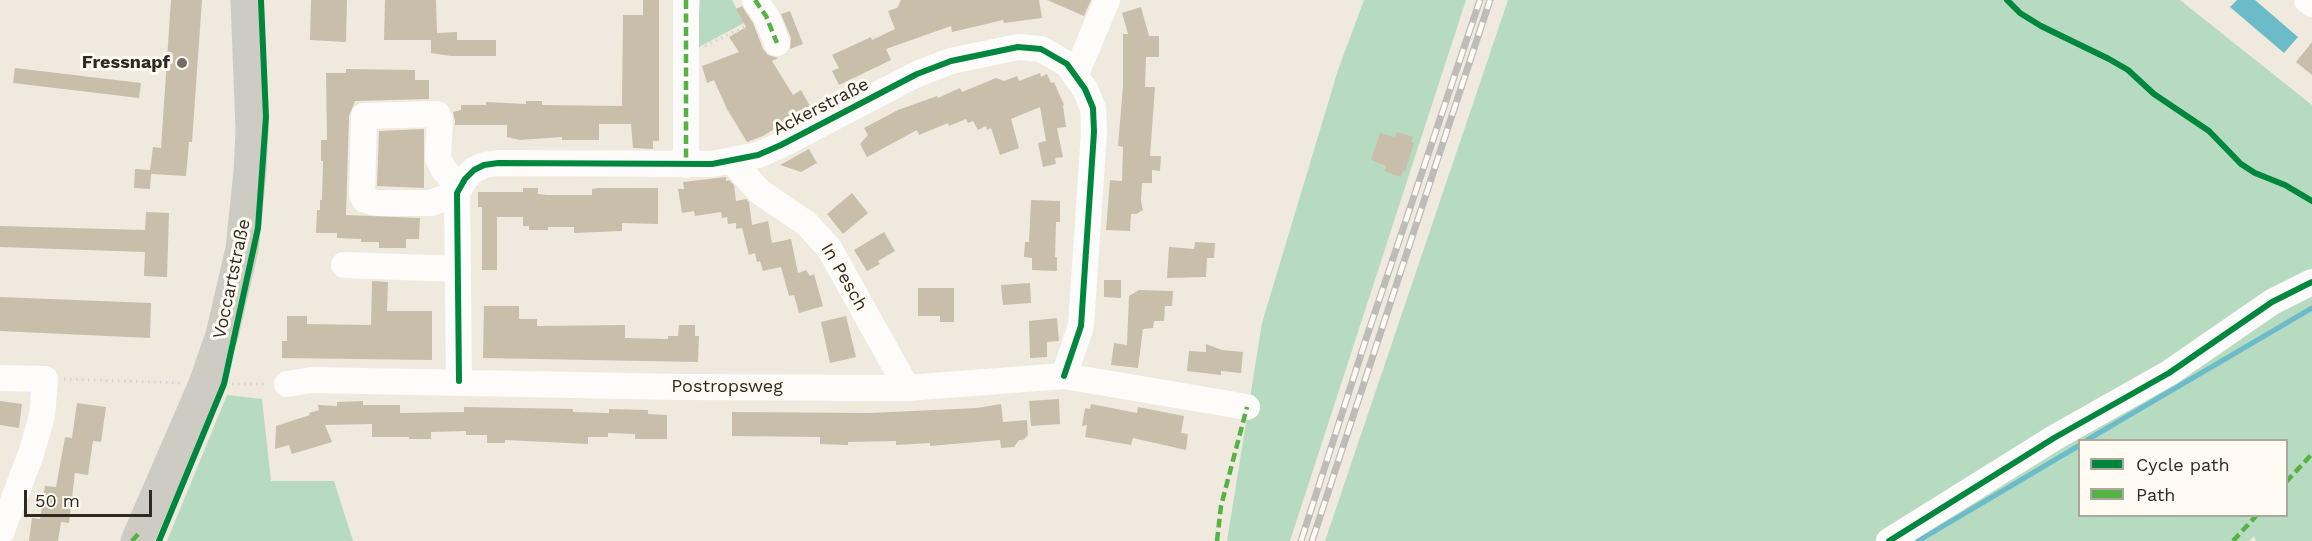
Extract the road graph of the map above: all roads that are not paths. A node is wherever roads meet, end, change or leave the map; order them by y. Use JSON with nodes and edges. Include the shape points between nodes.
{"nodes":[{"id":1,"x":247,"y":0,"type":"edge"},
{"id":2,"x":686,"y":0,"type":"edge"},
{"id":3,"x":1107,"y":0,"type":"edge"},
{"id":4,"x":2307,"y":0,"type":"edge"},
{"id":5,"x":2312,"y":4,"type":"edge"},
{"id":6,"x":760,"y":8,"type":"edge"},
{"id":7,"x":777,"y":43,"type":"dead end"},
{"id":8,"x":1076,"y":74,"type":"junction"},
{"id":9,"x":732,"y":161,"type":"junction"},
{"id":10,"x":686,"y":165,"type":"junction"},
{"id":11,"x":458,"y":190,"type":"junction"},
{"id":12,"x":344,"y":265,"type":"dead end"},
{"id":13,"x":458,"y":269,"type":"junction"},
{"id":14,"x":2312,"y":282,"type":"edge"},
{"id":15,"x":1065,"y":376,"type":"junction"},
{"id":16,"x":0,"y":378,"type":"edge"},
{"id":17,"x":459,"y":381,"type":"junction"},
{"id":18,"x":287,"y":384,"type":"road end"},
{"id":19,"x":907,"y":388,"type":"junction"},
{"id":20,"x":1247,"y":407,"type":"dead end"},
{"id":21,"x":0,"y":535,"type":"edge"},
{"id":22,"x":137,"y":541,"type":"edge"},
{"id":23,"x":1889,"y":541,"type":"edge"}],
"edges":[{"from":1,"to":22,"type":"main road","name":"Voccartstraße","via":[[252,130],[242,249],[222,335],[205,384]]},
{"from":2,"to":10,"type":"street"},
{"from":3,"to":8,"type":"street"},
{"from":4,"to":5,"type":"street"},
{"from":6,"to":7,"type":"street"},
{"from":8,"to":9,"type":"street","name":"Ackerstraße","via":[[1058,57],[1018,47],[951,61],[909,78],[781,145]]},
{"from":8,"to":15,"type":"street","name":"Ackerstraße","via":[[1093,108],[1094,132],[1081,326]]},
{"from":9,"to":10,"type":"street","name":"Ackerstraße"},
{"from":9,"to":19,"type":"street","name":"In Pesch","via":[[760,192],[807,224],[830,248]]},
{"from":10,"to":11,"type":"street","name":"Ackerstraße","via":[[498,163],[474,170]]},
{"from":11,"to":11,"type":"street","via":[[438,158],[437,114],[364,116],[365,200],[431,203]]},
{"from":11,"to":13,"type":"street"},
{"from":12,"to":13,"type":"street"},
{"from":13,"to":17,"type":"street"},
{"from":14,"to":23,"type":"street","via":[[2272,302],[2169,373]]},
{"from":15,"to":19,"type":"street","name":"Postropsweg"},
{"from":15,"to":20,"type":"street","name":"Postropsweg"},
{"from":16,"to":21,"type":"street","via":[[45,379],[42,416],[32,454]]},
{"from":17,"to":18,"type":"street","name":"Postropsweg","via":[[311,380]]},
{"from":17,"to":19,"type":"street","name":"Postropsweg"}]}
